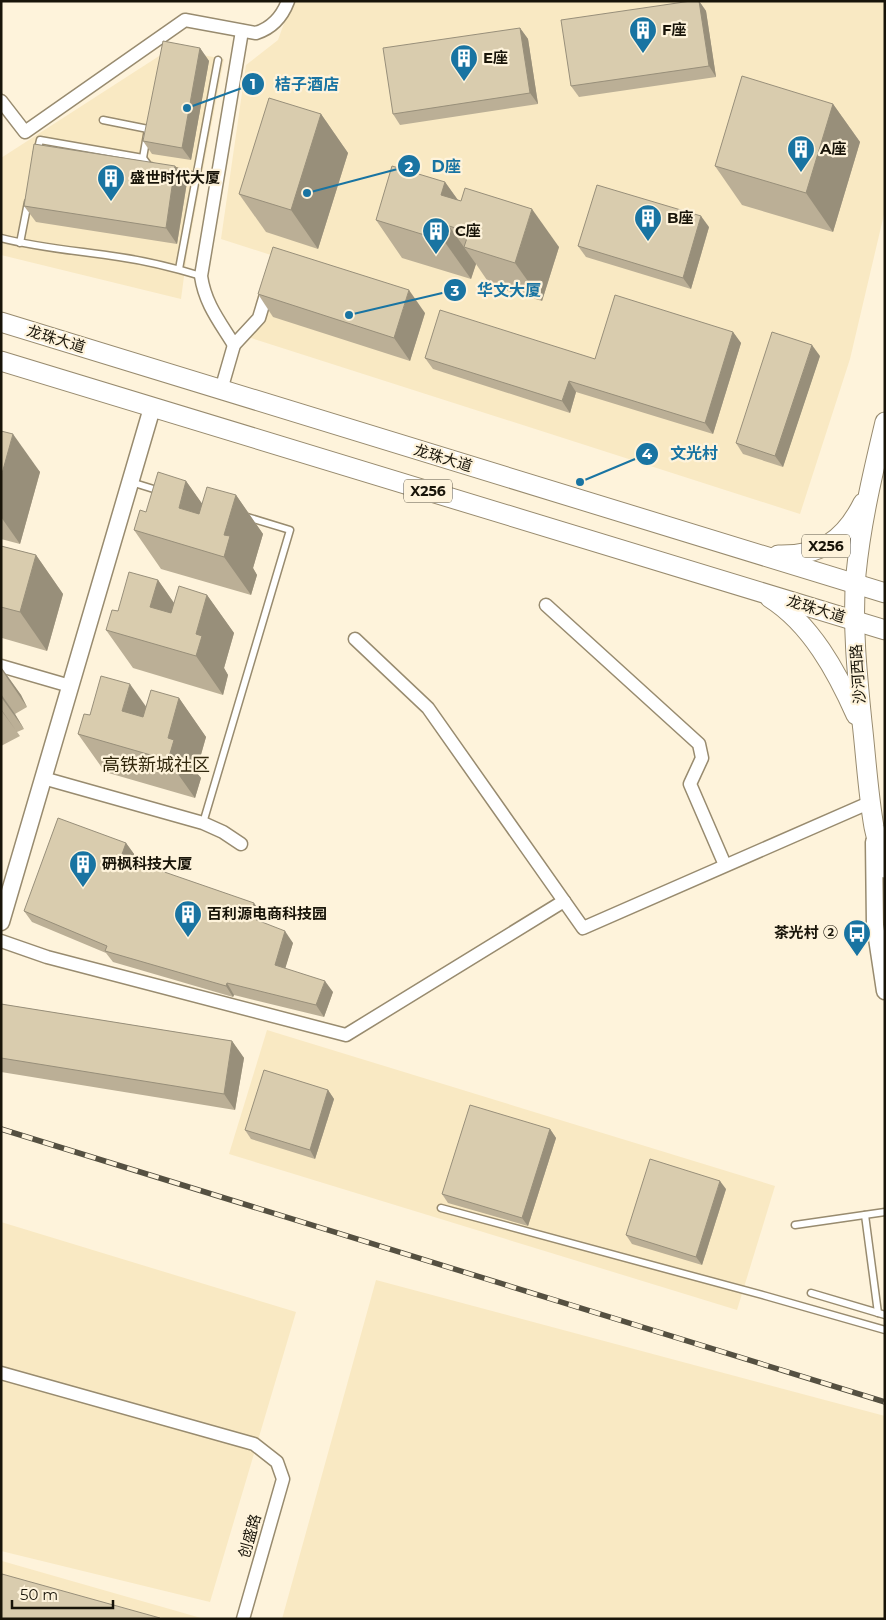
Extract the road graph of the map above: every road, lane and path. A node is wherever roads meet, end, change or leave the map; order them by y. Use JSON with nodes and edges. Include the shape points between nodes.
{"nodes":[{"id":1,"x":288,"y":1,"type":"edge"},
{"id":2,"x":242,"y":31,"type":"junction"},
{"id":3,"x":218,"y":60,"type":"dead end"},
{"id":4,"x":1,"y":101,"type":"edge"},
{"id":5,"x":103,"y":120,"type":"dead end"},
{"id":6,"x":143,"y":158,"type":"junction"},
{"id":7,"x":36,"y":159,"type":"edge"},
{"id":8,"x":158,"y":168,"type":"edge"},
{"id":9,"x":168,"y":170,"type":"edge"},
{"id":10,"x":196,"y":176,"type":"junction"},
{"id":11,"x":218,"y":180,"type":"junction"},
{"id":12,"x":29,"y":196,"type":"edge"},
{"id":13,"x":1,"y":238,"type":"edge"},
{"id":14,"x":20,"y":243,"type":"junction"},
{"id":15,"x":179,"y":269,"type":"junction"},
{"id":16,"x":272,"y":275,"type":"edge"},
{"id":17,"x":201,"y":276,"type":"junction"},
{"id":18,"x":1,"y":322,"type":"edge"},
{"id":19,"x":234,"y":345,"type":"junction"},
{"id":20,"x":1,"y":361,"type":"edge"},
{"id":21,"x":221,"y":390,"type":"junction"},
{"id":22,"x":152,"y":408,"type":"junction"},
{"id":23,"x":885,"y":422,"type":"edge"},
{"id":24,"x":130,"y":482,"type":"junction"},
{"id":25,"x":870,"y":483,"type":"junction"},
{"id":26,"x":168,"y":493,"type":"edge"},
{"id":27,"x":233,"y":513,"type":"edge"},
{"id":28,"x":749,"y":550,"type":"junction"},
{"id":29,"x":856,"y":584,"type":"junction"},
{"id":30,"x":758,"y":591,"type":"junction"},
{"id":31,"x":885,"y":593,"type":"edge"},
{"id":32,"x":546,"y":605,"type":"dead end"},
{"id":33,"x":854,"y":620,"type":"junction"},
{"id":34,"x":885,"y":630,"type":"edge"},
{"id":35,"x":355,"y":639,"type":"dead end"},
{"id":36,"x":1,"y":666,"type":"edge"},
{"id":37,"x":70,"y":686,"type":"junction"},
{"id":38,"x":864,"y":738,"type":"junction"},
{"id":39,"x":43,"y":778,"type":"junction"},
{"id":40,"x":871,"y":802,"type":"junction"},
{"id":41,"x":202,"y":823,"type":"junction"},
{"id":42,"x":874,"y":827,"type":"junction"},
{"id":43,"x":241,"y":844,"type":"dead end"},
{"id":44,"x":725,"y":866,"type":"junction"},
{"id":45,"x":885,"y":868,"type":"edge"},
{"id":46,"x":564,"y":901,"type":"junction"},
{"id":47,"x":1,"y":922,"type":"edge"},
{"id":48,"x":1,"y":941,"type":"edge"},
{"id":49,"x":885,"y":991,"type":"edge"},
{"id":50,"x":441,"y":1208,"type":"dead end"},
{"id":51,"x":885,"y":1212,"type":"edge"},
{"id":52,"x":865,"y":1215,"type":"junction"},
{"id":53,"x":795,"y":1225,"type":"dead end"},
{"id":54,"x":811,"y":1292,"type":"dead end"},
{"id":55,"x":881,"y":1314,"type":"edge"},
{"id":56,"x":885,"y":1330,"type":"edge"},
{"id":57,"x":1,"y":1373,"type":"edge"},
{"id":58,"x":243,"y":1619,"type":"edge"}],
"edges":[{"from":1,"to":2,"type":"street","via":[[274,24],[265,30],[256,33]]},
{"from":2,"to":4,"type":"street","via":[[185,20],[25,132]]},
{"from":2,"to":11,"type":"street"},
{"from":3,"to":10,"type":"lane"},
{"from":5,"to":6,"type":"lane","via":[[148,128]]},
{"from":6,"to":7,"type":"lane","via":[[40,140]]},
{"from":6,"to":8,"type":"lane","via":[[149,166]]},
{"from":9,"to":10,"type":"lane"},
{"from":10,"to":11,"type":"lane"},
{"from":10,"to":15,"type":"lane"},
{"from":11,"to":17,"type":"street"},
{"from":12,"to":14,"type":"lane"},
{"from":13,"to":14,"type":"lane"},
{"from":14,"to":15,"type":"lane"},
{"from":15,"to":17,"type":"lane"},
{"from":16,"to":19,"type":"street","via":[[259,318]]},
{"from":17,"to":19,"type":"street","via":[[209,305]]},
{"from":18,"to":21,"type":"main road","name":"龙珠大道","number":"X256"},
{"from":19,"to":21,"type":"street"},
{"from":20,"to":22,"type":"main road","name":"龙珠大道","number":"X256"},
{"from":21,"to":28,"type":"main road","name":"龙珠大道","number":"X256"},
{"from":22,"to":24,"type":"street"},
{"from":22,"to":30,"type":"main road","name":"龙珠大道","number":"X256"},
{"from":23,"to":25,"type":"main road","name":"沙河西路","number":"X256"},
{"from":24,"to":26,"type":"lane"},
{"from":24,"to":37,"type":"street"},
{"from":25,"to":28,"type":"main road","number":"X256","via":[[854,520],[843,534],[824,547],[794,555]]},
{"from":25,"to":29,"type":"main road","name":"沙河西路"},
{"from":27,"to":41,"type":"lane","via":[[290,530]]},
{"from":28,"to":29,"type":"main road","name":"龙珠大道","number":"X256"},
{"from":29,"to":31,"type":"main road","name":"龙珠大道","number":"X256"},
{"from":29,"to":33,"type":"main road","name":"沙河西路"},
{"from":30,"to":33,"type":"main road","name":"龙珠大道","number":"X256"},
{"from":30,"to":38,"type":"main road","via":[[797,620],[823,654],[851,704]]},
{"from":32,"to":44,"type":"street","via":[[699,744],[702,758],[690,784]]},
{"from":33,"to":34,"type":"main road","name":"龙珠大道","number":"X256"},
{"from":33,"to":38,"type":"main road","name":"沙河西路"},
{"from":35,"to":46,"type":"street","via":[[428,708]]},
{"from":36,"to":37,"type":"street"},
{"from":37,"to":39,"type":"street"},
{"from":38,"to":40,"type":"main road","name":"沙河西路"},
{"from":39,"to":41,"type":"street"},
{"from":39,"to":47,"type":"street"},
{"from":40,"to":42,"type":"main road","name":"沙河西路"},
{"from":40,"to":44,"type":"street"},
{"from":41,"to":43,"type":"street"},
{"from":42,"to":45,"type":"main road","name":"沙河西路"},
{"from":42,"to":49,"type":"street","via":[[874,911]]},
{"from":44,"to":46,"type":"street","via":[[583,928]]},
{"from":46,"to":48,"type":"street","via":[[346,1035],[48,957]]},
{"from":50,"to":56,"type":"lane"},
{"from":51,"to":52,"type":"lane"},
{"from":52,"to":53,"type":"lane"},
{"from":52,"to":55,"type":"lane"},
{"from":54,"to":55,"type":"lane"},
{"from":57,"to":58,"type":"street","name":"创盛路","via":[[254,1444],[277,1462],[283,1479]]}]}
